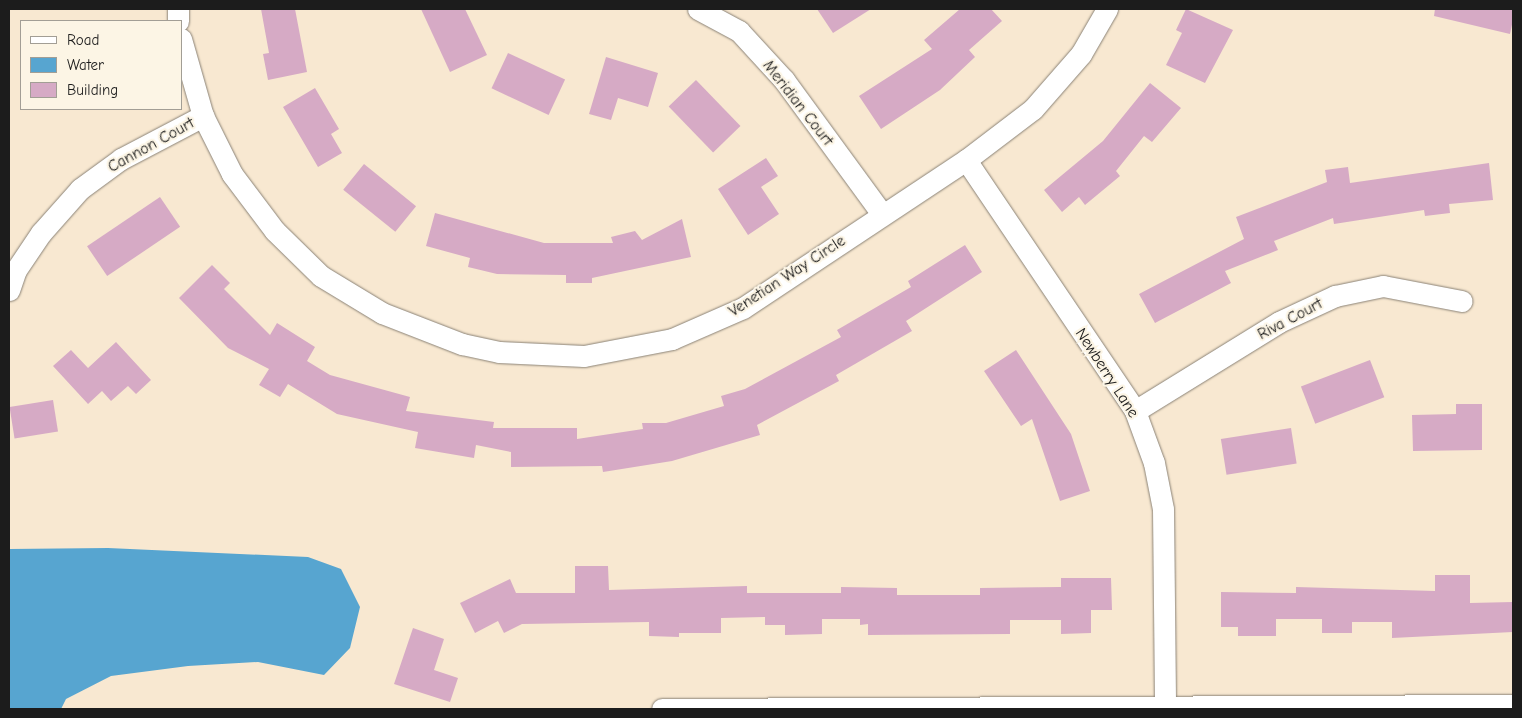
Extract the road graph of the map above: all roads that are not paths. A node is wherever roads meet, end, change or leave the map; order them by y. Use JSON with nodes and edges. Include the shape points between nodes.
{"nodes":[{"id":1,"x":698,"y":9,"type":"edge"},
{"id":2,"x":1107,"y":9,"type":"edge"},
{"id":3,"x":182,"y":43,"type":"edge"},
{"id":4,"x":202,"y":116,"type":"junction"},
{"id":5,"x":966,"y":160,"type":"junction"},
{"id":6,"x":882,"y":214,"type":"junction"},
{"id":7,"x":9,"y":290,"type":"edge"},
{"id":8,"x":1462,"y":301,"type":"dead end"},
{"id":9,"x":1134,"y":411,"type":"junction"},
{"id":10,"x":1513,"y":705,"type":"edge"},
{"id":11,"x":1165,"y":706,"type":"junction"},
{"id":12,"x":662,"y":709,"type":"edge"}],
"edges":[{"from":1,"to":6,"type":"street","name":"Meridian Court","via":[[739,32],[784,80]]},
{"from":2,"to":5,"type":"street","name":"Venetian Way Circle","via":[[1081,54],[1033,109]]},
{"from":3,"to":4,"type":"street","name":"Venetian Way Circle"},
{"from":4,"to":6,"type":"street","name":"Venetian Way Circle","via":[[253,204],[321,276],[420,330],[500,352],[584,356],[672,339],[742,308]]},
{"from":4,"to":7,"type":"street","name":"Cannon Court","via":[[120,159],[80,189],[41,233],[16,270]]},
{"from":5,"to":6,"type":"street","name":"Venetian Way Circle"},
{"from":5,"to":9,"type":"street","name":"Newberry Lane"},
{"from":8,"to":9,"type":"street","name":"Riva Court","via":[[1383,286],[1335,296],[1279,322]]},
{"from":9,"to":11,"type":"street","name":"Newberry Lane","via":[[1154,463],[1163,509]]},
{"from":10,"to":11,"type":"street"},
{"from":11,"to":12,"type":"street"}]}
